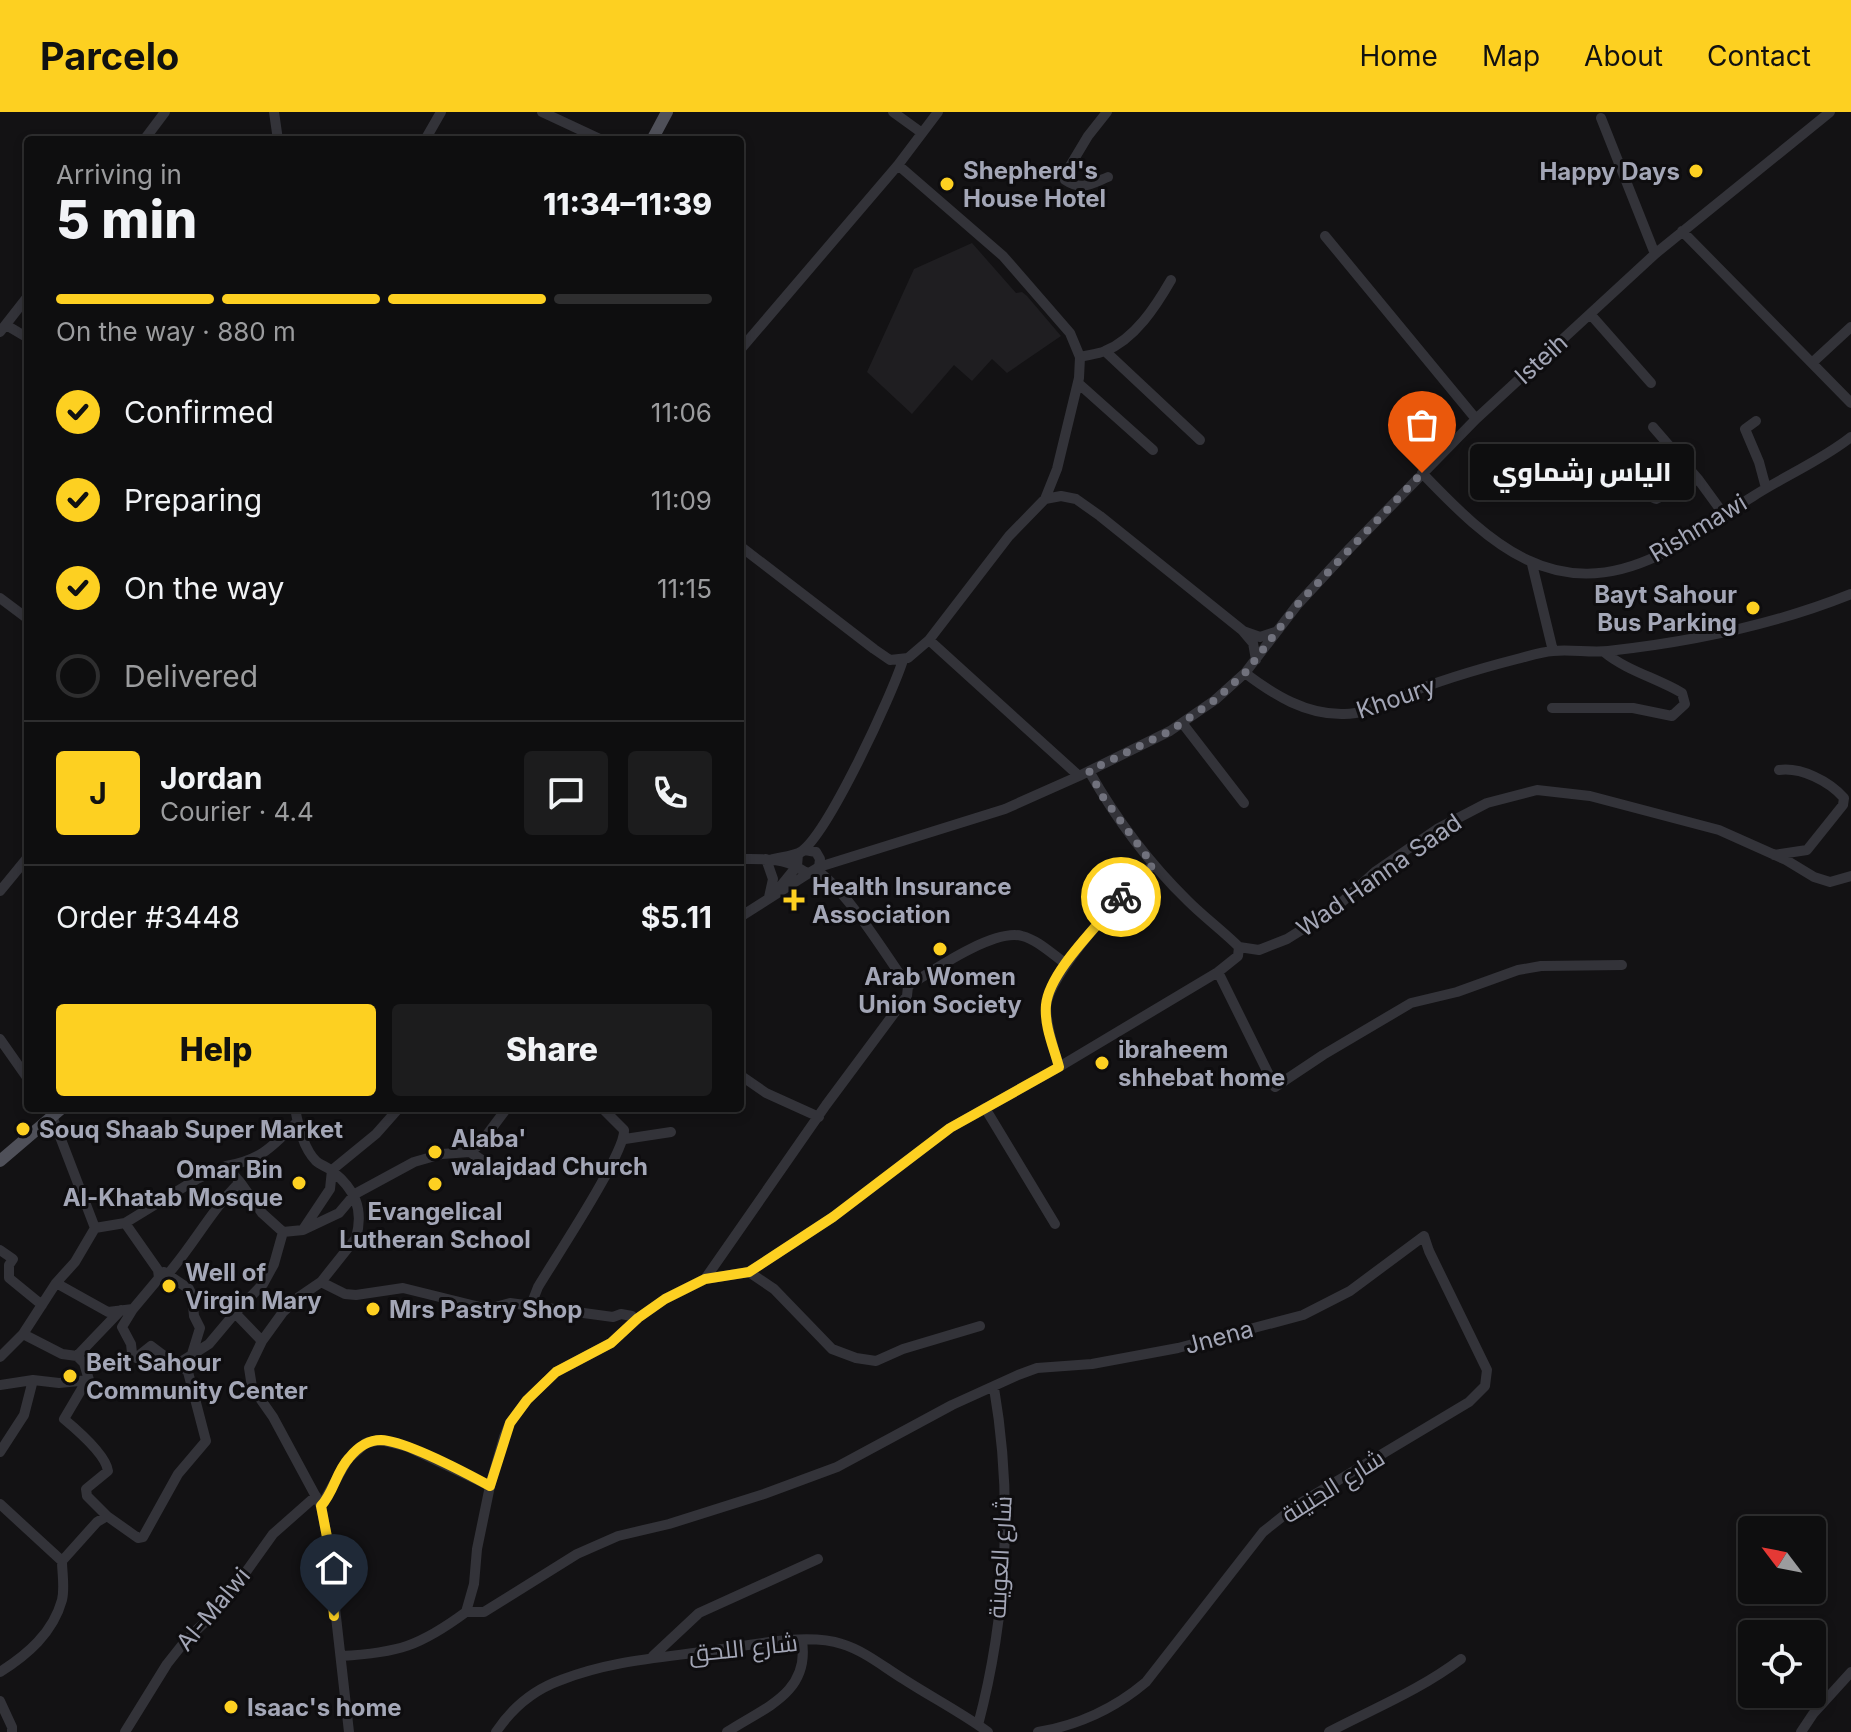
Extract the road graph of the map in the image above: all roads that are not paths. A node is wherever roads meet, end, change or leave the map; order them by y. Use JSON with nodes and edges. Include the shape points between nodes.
{"nodes":[{"id":1,"x":165,"y":112,"type":"edge"},
{"id":2,"x":274,"y":112,"type":"edge"},
{"id":3,"x":441,"y":112,"type":"edge"},
{"id":4,"x":542,"y":112,"type":"edge"},
{"id":5,"x":667,"y":112,"type":"edge"},
{"id":6,"x":893,"y":112,"type":"edge"},
{"id":7,"x":938,"y":112,"type":"edge"},
{"id":8,"x":1107,"y":112,"type":"edge"},
{"id":9,"x":1830,"y":112,"type":"edge"},
{"id":10,"x":1601,"y":118,"type":"dead end"},
{"id":11,"x":922,"y":133,"type":"junction"},
{"id":12,"x":147,"y":136,"type":"edge"},
{"id":13,"x":277,"y":136,"type":"edge"},
{"id":14,"x":427,"y":136,"type":"edge"},
{"id":15,"x":593,"y":136,"type":"edge"},
{"id":16,"x":654,"y":136,"type":"edge"},
{"id":17,"x":898,"y":165,"type":"junction"},
{"id":18,"x":1108,"y":177,"type":"dead end"},
{"id":19,"x":1682,"y":231,"type":"junction"},
{"id":20,"x":1325,"y":236,"type":"dead end"},
{"id":21,"x":1655,"y":254,"type":"junction"},
{"id":22,"x":1171,"y":280,"type":"dead end"},
{"id":23,"x":24,"y":301,"type":"edge"},
{"id":24,"x":1591,"y":315,"type":"junction"},
{"id":25,"x":1851,"y":327,"type":"edge"},
{"id":26,"x":3,"y":329,"type":"edge"},
{"id":27,"x":24,"y":337,"type":"edge"},
{"id":28,"x":744,"y":345,"type":"edge"},
{"id":29,"x":1105,"y":351,"type":"junction"},
{"id":30,"x":1080,"y":357,"type":"junction"},
{"id":31,"x":1813,"y":362,"type":"junction"},
{"id":32,"x":1078,"y":383,"type":"junction"},
{"id":33,"x":1651,"y":383,"type":"dead end"},
{"id":34,"x":1851,"y":403,"type":"edge"},
{"id":35,"x":1476,"y":419,"type":"junction"},
{"id":36,"x":1756,"y":421,"type":"dead end"},
{"id":37,"x":1653,"y":427,"type":"dead end"},
{"id":38,"x":1200,"y":440,"type":"dead end"},
{"id":39,"x":1848,"y":443,"type":"edge"},
{"id":40,"x":1153,"y":450,"type":"dead end"},
{"id":41,"x":1422,"y":473,"type":"junction"},
{"id":42,"x":1698,"y":479,"type":"junction"},
{"id":43,"x":1588,"y":483,"type":"dead end"},
{"id":44,"x":1766,"y":488,"type":"junction"},
{"id":45,"x":1045,"y":499,"type":"junction"},
{"id":46,"x":1725,"y":516,"type":"junction"},
{"id":47,"x":744,"y":553,"type":"edge"},
{"id":48,"x":1532,"y":564,"type":"junction"},
{"id":49,"x":1851,"y":594,"type":"edge"},
{"id":50,"x":0,"y":598,"type":"edge"},
{"id":51,"x":24,"y":616,"type":"edge"},
{"id":52,"x":1242,"y":630,"type":"junction"},
{"id":53,"x":1275,"y":632,"type":"junction"},
{"id":54,"x":929,"y":640,"type":"junction"},
{"id":55,"x":1553,"y":651,"type":"junction"},
{"id":56,"x":1604,"y":652,"type":"junction"},
{"id":57,"x":903,"y":660,"type":"junction"},
{"id":58,"x":1256,"y":660,"type":"junction"},
{"id":59,"x":1245,"y":673,"type":"junction"},
{"id":60,"x":1552,"y":708,"type":"dead end"},
{"id":61,"x":1183,"y":724,"type":"junction"},
{"id":62,"x":1779,"y":770,"type":"dead end"},
{"id":63,"x":1084,"y":774,"type":"junction"},
{"id":64,"x":1244,"y":803,"type":"dead end"},
{"id":65,"x":824,"y":821,"type":"junction"},
{"id":66,"x":801,"y":852,"type":"junction"},
{"id":67,"x":816,"y":852,"type":"junction"},
{"id":68,"x":1772,"y":856,"type":"junction"},
{"id":69,"x":744,"y":859,"type":"edge"},
{"id":70,"x":769,"y":859,"type":"junction"},
{"id":71,"x":24,"y":862,"type":"edge"},
{"id":72,"x":1153,"y":865,"type":"junction"},
{"id":73,"x":797,"y":866,"type":"junction"},
{"id":74,"x":815,"y":870,"type":"junction"},
{"id":75,"x":1851,"y":876,"type":"edge"},
{"id":76,"x":0,"y":891,"type":"edge"},
{"id":77,"x":773,"y":895,"type":"junction"},
{"id":78,"x":744,"y":914,"type":"edge"},
{"id":79,"x":1239,"y":947,"type":"junction"},
{"id":80,"x":1065,"y":963,"type":"junction"},
{"id":81,"x":1622,"y":965,"type":"dead end"},
{"id":82,"x":1218,"y":972,"type":"junction"},
{"id":83,"x":908,"y":986,"type":"junction"},
{"id":84,"x":0,"y":1039,"type":"edge"},
{"id":85,"x":1059,"y":1067,"type":"junction"},
{"id":86,"x":24,"y":1073,"type":"edge"},
{"id":87,"x":744,"y":1078,"type":"edge"},
{"id":88,"x":985,"y":1108,"type":"junction"},
{"id":89,"x":52,"y":1112,"type":"edge"},
{"id":90,"x":55,"y":1112,"type":"edge"},
{"id":91,"x":296,"y":1112,"type":"edge"},
{"id":92,"x":395,"y":1112,"type":"edge"},
{"id":93,"x":504,"y":1112,"type":"edge"},
{"id":94,"x":606,"y":1112,"type":"edge"},
{"id":95,"x":819,"y":1117,"type":"junction"},
{"id":96,"x":297,"y":1122,"type":"junction"},
{"id":97,"x":671,"y":1132,"type":"dead end"},
{"id":98,"x":625,"y":1139,"type":"junction"},
{"id":99,"x":470,"y":1152,"type":"junction"},
{"id":100,"x":0,"y":1161,"type":"edge"},
{"id":101,"x":226,"y":1166,"type":"junction"},
{"id":102,"x":332,"y":1170,"type":"junction"},
{"id":103,"x":498,"y":1171,"type":"dead end"},
{"id":104,"x":240,"y":1182,"type":"junction"},
{"id":105,"x":355,"y":1194,"type":"junction"},
{"id":106,"x":125,"y":1223,"type":"junction"},
{"id":107,"x":1055,"y":1224,"type":"dead end"},
{"id":108,"x":95,"y":1228,"type":"junction"},
{"id":109,"x":303,"y":1230,"type":"junction"},
{"id":110,"x":283,"y":1232,"type":"junction"},
{"id":111,"x":0,"y":1250,"type":"edge"},
{"id":112,"x":163,"y":1272,"type":"junction"},
{"id":113,"x":749,"y":1272,"type":"junction"},
{"id":114,"x":705,"y":1279,"type":"junction"},
{"id":115,"x":321,"y":1282,"type":"junction"},
{"id":116,"x":56,"y":1283,"type":"junction"},
{"id":117,"x":42,"y":1305,"type":"junction"},
{"id":118,"x":531,"y":1305,"type":"junction"},
{"id":119,"x":133,"y":1309,"type":"junction"},
{"id":120,"x":121,"y":1310,"type":"junction"},
{"id":121,"x":235,"y":1313,"type":"junction"},
{"id":122,"x":623,"y":1318,"type":"junction"},
{"id":123,"x":980,"y":1326,"type":"dead end"},
{"id":124,"x":23,"y":1334,"type":"junction"},
{"id":125,"x":262,"y":1341,"type":"junction"},
{"id":126,"x":192,"y":1354,"type":"junction"},
{"id":127,"x":77,"y":1356,"type":"junction"},
{"id":128,"x":0,"y":1357,"type":"edge"},
{"id":129,"x":179,"y":1363,"type":"junction"},
{"id":130,"x":33,"y":1380,"type":"junction"},
{"id":131,"x":88,"y":1380,"type":"junction"},
{"id":132,"x":0,"y":1385,"type":"edge"},
{"id":133,"x":994,"y":1388,"type":"junction"},
{"id":134,"x":0,"y":1452,"type":"edge"},
{"id":135,"x":490,"y":1486,"type":"junction"},
{"id":136,"x":318,"y":1501,"type":"junction"},
{"id":137,"x":0,"y":1504,"type":"edge"},
{"id":138,"x":107,"y":1516,"type":"junction"},
{"id":139,"x":818,"y":1559,"type":"dead end"},
{"id":140,"x":62,"y":1561,"type":"junction"},
{"id":141,"x":466,"y":1612,"type":"junction"},
{"id":142,"x":802,"y":1641,"type":"junction"},
{"id":143,"x":341,"y":1656,"type":"junction"},
{"id":144,"x":653,"y":1656,"type":"junction"},
{"id":145,"x":1461,"y":1659,"type":"dead end"},
{"id":146,"x":0,"y":1672,"type":"edge"},
{"id":147,"x":1851,"y":1672,"type":"edge"},
{"id":148,"x":0,"y":1701,"type":"edge"},
{"id":149,"x":978,"y":1725,"type":"junction"},
{"id":150,"x":12,"y":1732,"type":"edge"},
{"id":151,"x":125,"y":1732,"type":"edge"},
{"id":152,"x":349,"y":1732,"type":"edge"},
{"id":153,"x":496,"y":1732,"type":"edge"},
{"id":154,"x":727,"y":1732,"type":"edge"},
{"id":155,"x":988,"y":1732,"type":"edge"},
{"id":156,"x":1038,"y":1732,"type":"edge"},
{"id":157,"x":1329,"y":1732,"type":"edge"},
{"id":158,"x":1801,"y":1732,"type":"edge"}],
"edges":[{"from":1,"to":12,"type":"street"},
{"from":2,"to":13,"type":"street"},
{"from":3,"to":14,"type":"street"},
{"from":4,"to":15,"type":"street"},
{"from":5,"to":16,"type":"main road"},
{"from":6,"to":11,"type":"street"},
{"from":7,"to":11,"type":"street"},
{"from":8,"to":18,"type":"street","via":[[1064,176],[1082,188]]},
{"from":9,"to":19,"type":"street","name":"Isteih"},
{"from":10,"to":21,"type":"street"},
{"from":11,"to":17,"type":"street"},
{"from":17,"to":28,"type":"street"},
{"from":17,"to":30,"type":"street","via":[[1003,256],[1070,333]]},
{"from":19,"to":21,"type":"street","name":"Isteih"},
{"from":19,"to":31,"type":"street"},
{"from":20,"to":35,"type":"street"},
{"from":21,"to":24,"type":"street","name":"Isteih"},
{"from":22,"to":29,"type":"street","via":[[1141,324]]},
{"from":23,"to":26,"type":"street"},
{"from":24,"to":33,"type":"street"},
{"from":24,"to":35,"type":"street","name":"Isteih"},
{"from":25,"to":31,"type":"street"},
{"from":26,"to":27,"type":"street"},
{"from":29,"to":30,"type":"street"},
{"from":29,"to":38,"type":"street"},
{"from":30,"to":32,"type":"street"},
{"from":31,"to":34,"type":"street"},
{"from":32,"to":40,"type":"street"},
{"from":32,"to":45,"type":"street"},
{"from":35,"to":41,"type":"street","name":"Isteih"},
{"from":36,"to":44,"type":"street","via":[[1745,429]]},
{"from":37,"to":42,"type":"street"},
{"from":39,"to":44,"type":"street","name":"Rishmawi"},
{"from":41,"to":48,"type":"street","name":"Rishmawi","via":[[1481,531]]},
{"from":41,"to":53,"type":"street","name":"Isteih"},
{"from":42,"to":43,"type":"street","via":[[1656,499],[1617,463]]},
{"from":42,"to":46,"type":"street"},
{"from":44,"to":46,"type":"street","name":"Rishmawi"},
{"from":45,"to":52,"type":"street","via":[[1076,499]]},
{"from":45,"to":54,"type":"street","via":[[1009,536]]},
{"from":46,"to":48,"type":"street","name":"Rishmawi","via":[[1658,555],[1613,571],[1578,574]]},
{"from":47,"to":57,"type":"street","via":[[890,660]]},
{"from":48,"to":55,"type":"street"},
{"from":49,"to":56,"type":"street","name":"Khoury","via":[[1755,625]]},
{"from":50,"to":51,"type":"street"},
{"from":52,"to":53,"type":"street","via":[[1260,637]]},
{"from":52,"to":58,"type":"street","via":[[1253,643]]},
{"from":53,"to":58,"type":"street","name":"Isteih"},
{"from":54,"to":57,"type":"street"},
{"from":54,"to":63,"type":"street"},
{"from":55,"to":56,"type":"street","name":"Khoury"},
{"from":55,"to":59,"type":"street","name":"Khoury","via":[[1347,714],[1300,707]]},
{"from":56,"to":60,"type":"street","via":[[1682,693],[1685,704],[1672,716],[1633,708]]},
{"from":57,"to":65,"type":"street"},
{"from":58,"to":59,"type":"street","name":"Isteih"},
{"from":59,"to":61,"type":"street","name":"Isteih"},
{"from":61,"to":63,"type":"street","name":"Isteih"},
{"from":61,"to":64,"type":"street"},
{"from":62,"to":68,"type":"street","via":[[1795,768],[1844,798],[1807,850]]},
{"from":63,"to":72,"type":"street"},
{"from":63,"to":74,"type":"street","name":"Isteih","via":[[1005,809]]},
{"from":65,"to":66,"type":"street"},
{"from":65,"to":67,"type":"street"},
{"from":66,"to":67,"type":"street"},
{"from":66,"to":70,"type":"street"},
{"from":66,"to":73,"type":"street"},
{"from":67,"to":74,"type":"street","via":[[820,859]]},
{"from":68,"to":75,"type":"street","name":"Wad Hanna Saad","via":[[1830,882]]},
{"from":68,"to":79,"type":"street","name":"Wad Hanna Saad","via":[[1719,830],[1590,796],[1537,790],[1487,803],[1437,829],[1376,871],[1332,911],[1287,939],[1259,950]]},
{"from":69,"to":70,"type":"street"},
{"from":70,"to":73,"type":"street"},
{"from":70,"to":77,"type":"street"},
{"from":71,"to":76,"type":"street"},
{"from":72,"to":79,"type":"street"},
{"from":72,"to":80,"type":"street"},
{"from":73,"to":74,"type":"street"},
{"from":73,"to":77,"type":"street"},
{"from":74,"to":77,"type":"street","name":"Isteih"},
{"from":74,"to":83,"type":"street","via":[[843,896]]},
{"from":77,"to":78,"type":"street"},
{"from":79,"to":82,"type":"street","via":[[1238,956]]},
{"from":80,"to":83,"type":"street","via":[[1027,937],[1010,934],[948,960]]},
{"from":80,"to":85,"type":"street","via":[[1046,1003]]},
{"from":81,"to":82,"type":"street","via":[[1518,970],[1411,1003],[1275,1087]]},
{"from":82,"to":85,"type":"street"},
{"from":83,"to":95,"type":"street","via":[[907,996]]},
{"from":84,"to":86,"type":"street"},
{"from":85,"to":88,"type":"street"},
{"from":87,"to":95,"type":"street"},
{"from":88,"to":107,"type":"street"},
{"from":88,"to":113,"type":"street"},
{"from":89,"to":100,"type":"main road"},
{"from":90,"to":108,"type":"street"},
{"from":91,"to":96,"type":"street"},
{"from":92,"to":102,"type":"street"},
{"from":93,"to":99,"type":"street"},
{"from":94,"to":98,"type":"street","via":[[624,1130]]},
{"from":95,"to":114,"type":"street"},
{"from":96,"to":101,"type":"street","via":[[262,1156]]},
{"from":96,"to":102,"type":"street","via":[[316,1162]]},
{"from":97,"to":98,"type":"street"},
{"from":98,"to":118,"type":"street"},
{"from":99,"to":103,"type":"street"},
{"from":99,"to":105,"type":"street","via":[[414,1162]]},
{"from":101,"to":104,"type":"street"},
{"from":101,"to":106,"type":"street"},
{"from":102,"to":105,"type":"street"},
{"from":102,"to":109,"type":"street","via":[[330,1189]]},
{"from":104,"to":110,"type":"street"},
{"from":104,"to":112,"type":"street"},
{"from":105,"to":109,"type":"street","via":[[339,1213]]},
{"from":105,"to":115,"type":"street","via":[[356,1238]]},
{"from":106,"to":108,"type":"street"},
{"from":106,"to":112,"type":"street"},
{"from":108,"to":116,"type":"street"},
{"from":109,"to":110,"type":"street"},
{"from":110,"to":121,"type":"street","via":[[263,1284]]},
{"from":111,"to":117,"type":"street","via":[[13,1259],[9,1278]]},
{"from":112,"to":119,"type":"street"},
{"from":112,"to":126,"type":"street","via":[[192,1295],[200,1328]]},
{"from":113,"to":114,"type":"street"},
{"from":113,"to":123,"type":"street","via":[[774,1289],[832,1349],[856,1358],[876,1361]]},
{"from":114,"to":122,"type":"street"},
{"from":115,"to":118,"type":"street","via":[[345,1294],[403,1288],[488,1309]]},
{"from":115,"to":125,"type":"street","via":[[299,1297]]},
{"from":116,"to":117,"type":"street"},
{"from":116,"to":120,"type":"street","via":[[108,1312]]},
{"from":117,"to":124,"type":"street"},
{"from":118,"to":122,"type":"street"},
{"from":119,"to":120,"type":"street"},
{"from":119,"to":129,"type":"street","via":[[122,1327],[136,1358],[151,1346]]},
{"from":120,"to":127,"type":"street"},
{"from":121,"to":125,"type":"street"},
{"from":121,"to":126,"type":"street","via":[[209,1344]]},
{"from":122,"to":135,"type":"street","via":[[620,1335],[611,1343],[556,1372],[527,1400],[510,1423]]},
{"from":124,"to":127,"type":"street"},
{"from":124,"to":128,"type":"street"},
{"from":125,"to":136,"type":"street","via":[[249,1368],[252,1387]]},
{"from":126,"to":129,"type":"street"},
{"from":127,"to":131,"type":"street"},
{"from":129,"to":138,"type":"street","via":[[188,1372],[206,1441],[178,1474],[143,1537]]},
{"from":130,"to":131,"type":"street"},
{"from":130,"to":132,"type":"street"},
{"from":130,"to":134,"type":"street","via":[[24,1415]]},
{"from":131,"to":138,"type":"street","via":[[64,1419],[107,1463],[108,1471],[86,1489]]},
{"from":133,"to":141,"type":"street","via":[[837,1467],[737,1503],[618,1536],[577,1554],[484,1612]]},
{"from":133,"to":149,"type":"street","name":"شارع العوينة","via":[[1005,1558],[993,1666]]},
{"from":133,"to":156,"type":"street","name":"Jnena","via":[[1037,1368],[1149,1354],[1303,1315],[1350,1291],[1424,1236],[1487,1370],[1485,1386],[1469,1402],[1297,1505],[1263,1532],[1146,1682],[1123,1701],[1074,1725]]},
{"from":135,"to":136,"type":"street","via":[[408,1447],[380,1440],[366,1443],[348,1459]]},
{"from":135,"to":141,"type":"street"},
{"from":136,"to":143,"type":"street"},
{"from":136,"to":151,"type":"street","name":"Al-Malwi","via":[[273,1534],[221,1607],[167,1664]]},
{"from":137,"to":140,"type":"street"},
{"from":138,"to":140,"type":"street"},
{"from":139,"to":144,"type":"street","via":[[699,1613]]},
{"from":140,"to":146,"type":"street","via":[[62,1599],[54,1617],[25,1657]]},
{"from":141,"to":143,"type":"street","via":[[421,1642],[379,1654]]},
{"from":142,"to":144,"type":"street","name":"شارع اللحق"},
{"from":142,"to":149,"type":"street","name":"شارع اللحق","via":[[842,1644],[866,1655]]},
{"from":142,"to":154,"type":"street","via":[[802,1669],[792,1687]]},
{"from":143,"to":152,"type":"street"},
{"from":144,"to":153,"type":"street","name":"شارع اللحق","via":[[560,1680],[523,1700]]},
{"from":145,"to":157,"type":"street","via":[[1435,1679]]},
{"from":147,"to":158,"type":"street"},
{"from":148,"to":150,"type":"street"},
{"from":149,"to":155,"type":"street","name":"شارع اللحق"}]}
